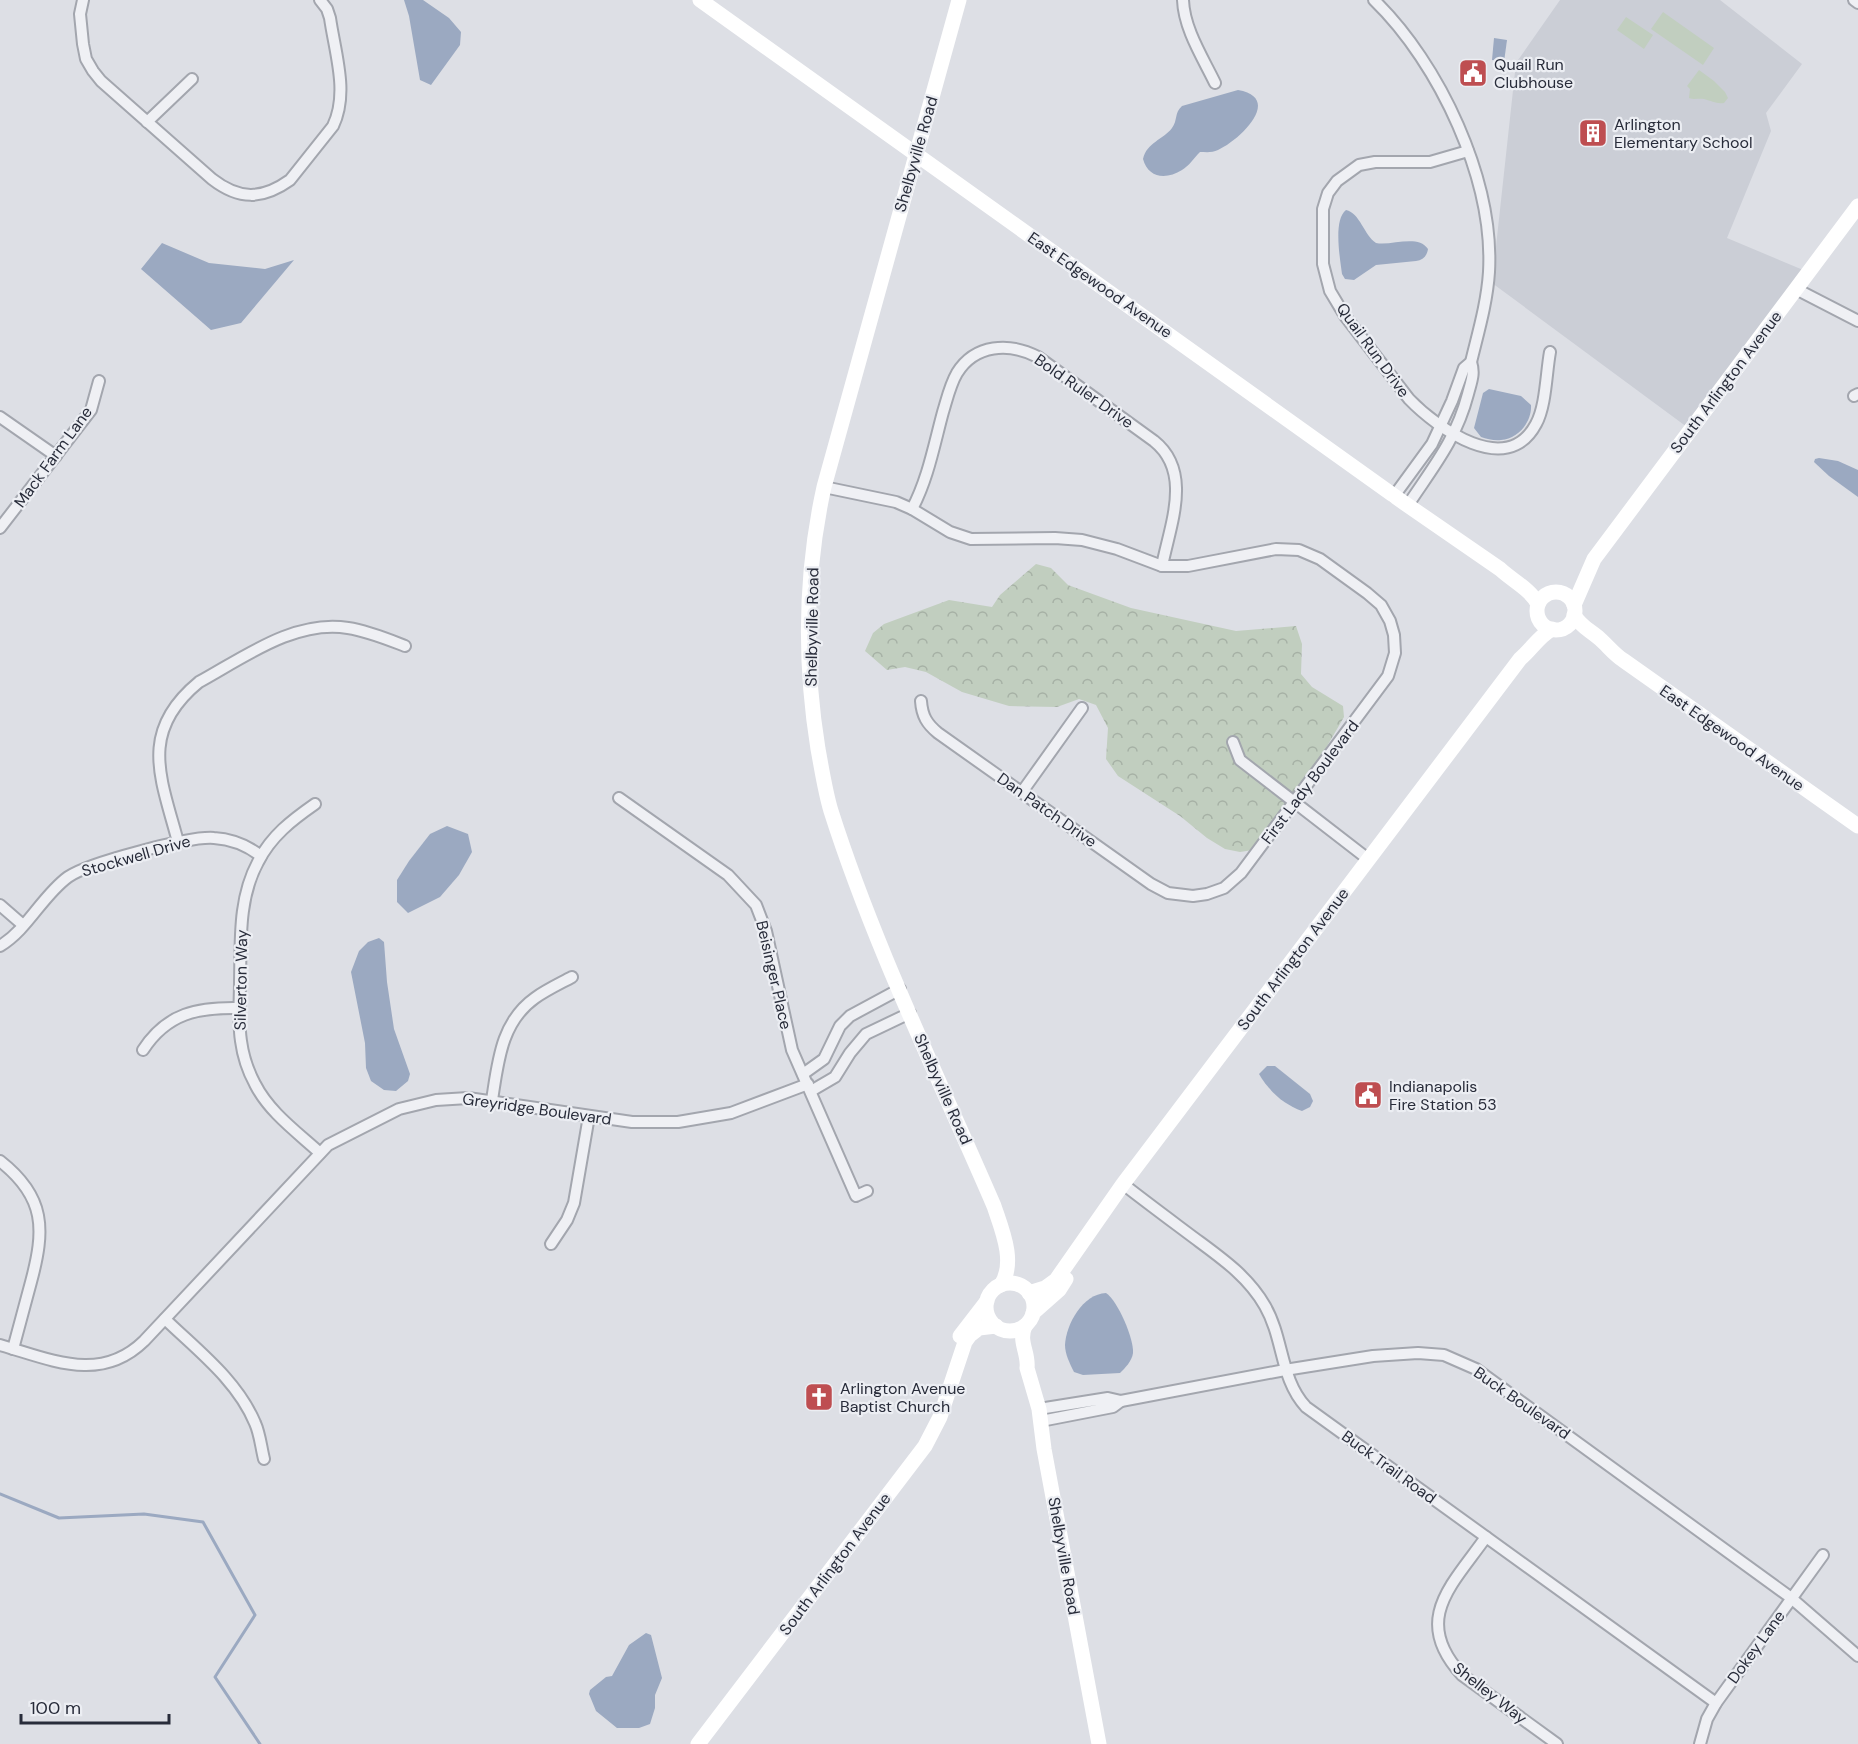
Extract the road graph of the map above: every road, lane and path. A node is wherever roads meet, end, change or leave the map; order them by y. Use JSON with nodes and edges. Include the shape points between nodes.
{"nodes":[{"id":1,"x":83,"y":0,"type":"edge"},
{"id":2,"x":320,"y":0,"type":"edge"},
{"id":3,"x":700,"y":0,"type":"edge"},
{"id":4,"x":959,"y":0,"type":"edge"},
{"id":5,"x":1183,"y":0,"type":"edge"},
{"id":6,"x":1374,"y":0,"type":"edge"},
{"id":7,"x":1854,"y":0,"type":"edge"},
{"id":8,"x":1858,"y":3,"type":"edge"},
{"id":9,"x":192,"y":79,"type":"dead end"},
{"id":10,"x":1215,"y":83,"type":"dead end"},
{"id":11,"x":147,"y":122,"type":"junction"},
{"id":12,"x":1468,"y":151,"type":"junction"},
{"id":13,"x":916,"y":155,"type":"junction"},
{"id":14,"x":1858,"y":206,"type":"edge"},
{"id":15,"x":1796,"y":289,"type":"junction"},
{"id":16,"x":1858,"y":321,"type":"edge"},
{"id":17,"x":1550,"y":352,"type":"dead end"},
{"id":18,"x":1471,"y":362,"type":"junction"},
{"id":19,"x":99,"y":381,"type":"dead end"},
{"id":20,"x":0,"y":417,"type":"edge"},
{"id":21,"x":1448,"y":430,"type":"junction"},
{"id":22,"x":56,"y":456,"type":"junction"},
{"id":23,"x":824,"y":487,"type":"junction"},
{"id":24,"x":1394,"y":496,"type":"junction"},
{"id":25,"x":1408,"y":505,"type":"junction"},
{"id":26,"x":912,"y":508,"type":"junction"},
{"id":27,"x":0,"y":528,"type":"edge"},
{"id":28,"x":1594,"y":559,"type":"junction"},
{"id":29,"x":1162,"y":566,"type":"junction"},
{"id":30,"x":1500,"y":569,"type":"junction"},
{"id":31,"x":1556,"y":592,"type":"junction"},
{"id":32,"x":1538,"y":610,"type":"junction"},
{"id":33,"x":1574,"y":610,"type":"junction"},
{"id":34,"x":1557,"y":629,"type":"junction"},
{"id":35,"x":405,"y":646,"type":"dead end"},
{"id":36,"x":1608,"y":648,"type":"junction"},
{"id":37,"x":1520,"y":659,"type":"junction"},
{"id":38,"x":921,"y":701,"type":"dead end"},
{"id":39,"x":1082,"y":708,"type":"dead end"},
{"id":40,"x":1233,"y":742,"type":"dead end"},
{"id":41,"x":1022,"y":792,"type":"junction"},
{"id":42,"x":619,"y":798,"type":"dead end"},
{"id":43,"x":1294,"y":803,"type":"junction"},
{"id":44,"x":315,"y":804,"type":"dead end"},
{"id":45,"x":1858,"y":826,"type":"edge"},
{"id":46,"x":178,"y":842,"type":"junction"},
{"id":47,"x":261,"y":856,"type":"junction"},
{"id":48,"x":1368,"y":859,"type":"junction"},
{"id":49,"x":1192,"y":896,"type":"joint"},
{"id":50,"x":0,"y":905,"type":"edge"},
{"id":51,"x":23,"y":925,"type":"junction"},
{"id":52,"x":0,"y":946,"type":"edge"},
{"id":53,"x":572,"y":977,"type":"dead end"},
{"id":54,"x":900,"y":989,"type":"junction"},
{"id":55,"x":240,"y":1008,"type":"junction"},
{"id":56,"x":910,"y":1013,"type":"junction"},
{"id":57,"x":143,"y":1050,"type":"dead end"},
{"id":58,"x":808,"y":1083,"type":"junction"},
{"id":59,"x":492,"y":1100,"type":"junction"},
{"id":60,"x":589,"y":1116,"type":"junction"},
{"id":61,"x":320,"y":1153,"type":"junction"},
{"id":62,"x":0,"y":1161,"type":"edge"},
{"id":63,"x":1123,"y":1184,"type":"junction"},
{"id":64,"x":867,"y":1191,"type":"dead end"},
{"id":65,"x":1004,"y":1237,"type":"junction"},
{"id":66,"x":552,"y":1244,"type":"dead end"},
{"id":67,"x":1070,"y":1262,"type":"junction"},
{"id":68,"x":1001,"y":1285,"type":"junction"},
{"id":69,"x":1027,"y":1290,"type":"junction"},
{"id":70,"x":987,"y":1301,"type":"junction"},
{"id":71,"x":165,"y":1319,"type":"junction"},
{"id":72,"x":1029,"y":1319,"type":"junction"},
{"id":73,"x":998,"y":1327,"type":"junction"},
{"id":74,"x":0,"y":1346,"type":"edge"},
{"id":75,"x":13,"y":1349,"type":"junction"},
{"id":76,"x":1027,"y":1368,"type":"junction"},
{"id":77,"x":1285,"y":1370,"type":"junction"},
{"id":78,"x":953,"y":1373,"type":"junction"},
{"id":79,"x":1040,"y":1415,"type":"junction"},
{"id":80,"x":264,"y":1459,"type":"dead end"},
{"id":81,"x":1486,"y":1537,"type":"junction"},
{"id":82,"x":1823,"y":1555,"type":"dead end"},
{"id":83,"x":1792,"y":1599,"type":"junction"},
{"id":84,"x":1858,"y":1656,"type":"edge"},
{"id":85,"x":1716,"y":1703,"type":"junction"},
{"id":86,"x":698,"y":1744,"type":"edge"},
{"id":87,"x":1099,"y":1744,"type":"edge"},
{"id":88,"x":1557,"y":1744,"type":"edge"},
{"id":89,"x":1700,"y":1744,"type":"edge"}],
"edges":[{"from":1,"to":11,"type":"street","via":[[80,14],[86,59],[101,81]]},
{"from":2,"to":11,"type":"street","via":[[330,18],[340,109],[329,132],[297,174],[282,186],[262,194],[230,191]]},
{"from":3,"to":13,"type":"main road","name":"East Edgewood Avenue"},
{"from":4,"to":13,"type":"main road","name":"Shelbyville Road"},
{"from":5,"to":10,"type":"street","via":[[1190,29]]},
{"from":6,"to":12,"type":"street","via":[[1429,72]]},
{"from":7,"to":8,"type":"street"},
{"from":9,"to":11,"type":"street"},
{"from":12,"to":18,"type":"street","via":[[1486,210],[1489,251],[1485,301]]},
{"from":12,"to":21,"type":"street","name":"Quail Run Drive","via":[[1430,162],[1359,165],[1337,181],[1323,208],[1323,264],[1330,291],[1409,399]]},
{"from":13,"to":23,"type":"main road","name":"Shelbyville Road"},
{"from":13,"to":24,"type":"main road","name":"East Edgewood Avenue"},
{"from":14,"to":15,"type":"main road","name":"South Arlington Avenue"},
{"from":15,"to":16,"type":"street"},
{"from":15,"to":28,"type":"main road","name":"South Arlington Avenue"},
{"from":17,"to":21,"type":"street","name":"Quail Run Drive","via":[[1540,416],[1524,439],[1509,447],[1486,449]]},
{"from":18,"to":21,"type":"street","via":[[1464,368]]},
{"from":18,"to":21,"type":"street","via":[[1474,372],[1462,414]]},
{"from":19,"to":22,"type":"street","name":"Mack Farm Lane","via":[[91,411]]},
{"from":20,"to":22,"type":"street"},
{"from":21,"to":24,"type":"street","via":[[1432,444]]},
{"from":21,"to":25,"type":"street","via":[[1447,448]]},
{"from":22,"to":27,"type":"street","name":"Mack Farm Lane"},
{"from":23,"to":26,"type":"street"},
{"from":23,"to":54,"type":"main road","name":"Shelbyville Road","via":[[809,603],[809,675],[815,729],[839,840]]},
{"from":24,"to":25,"type":"main road","name":"East Edgewood Avenue"},
{"from":25,"to":30,"type":"main road","name":"East Edgewood Avenue"},
{"from":26,"to":29,"type":"street","via":[[964,538],[1082,540]]},
{"from":26,"to":29,"type":"street","name":"Bold Ruler Drive","via":[[959,371],[988,349],[1016,348],[1038,357],[1154,441],[1169,457],[1177,479],[1177,493]]},
{"from":28,"to":31,"type":"main road","name":"South Arlington Avenue","via":[[1571,585]]},
{"from":28,"to":33,"type":"main road","name":"South Arlington Avenue"},
{"from":29,"to":43,"type":"street","name":"First Lady Boulevard","via":[[1188,566],[1276,549],[1299,550],[1320,559],[1374,598],[1390,621],[1395,653],[1384,684]]},
{"from":30,"to":31,"type":"main road"},
{"from":30,"to":32,"type":"main road","via":[[1529,592]]},
{"from":31,"to":32,"type":"main road","via":[[1544,596]]},
{"from":31,"to":33,"type":"main road","via":[[1570,599]]},
{"from":32,"to":34,"type":"main road","via":[[1543,624]]},
{"from":32,"to":37,"type":"main road","name":"South Arlington Avenue"},
{"from":33,"to":34,"type":"main road","via":[[1570,624]]},
{"from":33,"to":36,"type":"main road","via":[[1584,629]]},
{"from":34,"to":36,"type":"main road"},
{"from":34,"to":37,"type":"main road","name":"South Arlington Avenue","via":[[1539,637]]},
{"from":35,"to":46,"type":"street","via":[[347,627],[314,628],[263,646],[199,682],[171,712],[160,739],[160,770]]},
{"from":36,"to":45,"type":"main road","name":"East Edgewood Avenue"},
{"from":37,"to":48,"type":"main road","name":"South Arlington Avenue"},
{"from":38,"to":41,"type":"street","name":"Dan Patch Drive","via":[[922,715],[931,727]]},
{"from":39,"to":41,"type":"street"},
{"from":40,"to":43,"type":"street","via":[[1240,760]]},
{"from":41,"to":49,"type":"street","name":"Dan Patch Drive","via":[[1151,884],[1168,893]]},
{"from":42,"to":58,"type":"street","name":"Beisinger Place","via":[[729,875],[756,905],[766,931],[792,1050]]},
{"from":43,"to":48,"type":"street"},
{"from":43,"to":49,"type":"street","name":"First Lady Boulevard","via":[[1235,879],[1215,891]]},
{"from":44,"to":47,"type":"street","name":"Silverton Way","via":[[283,828]]},
{"from":46,"to":47,"type":"street","name":"Stockwell Drive","via":[[225,839]]},
{"from":46,"to":51,"type":"street","name":"Stockwell Drive","via":[[81,870],[60,884]]},
{"from":47,"to":55,"type":"street","name":"Silverton Way","via":[[243,912]]},
{"from":48,"to":63,"type":"main road","name":"South Arlington Avenue"},
{"from":50,"to":51,"type":"street"},
{"from":51,"to":52,"type":"street","name":"Stockwell Drive"},
{"from":53,"to":59,"type":"street","via":[[531,1001],[512,1021],[500,1052]]},
{"from":54,"to":56,"type":"main road","name":"Shelbyville Road"},
{"from":54,"to":58,"type":"street","name":"Greyridge Boulevard","via":[[850,1016]]},
{"from":55,"to":57,"type":"street","via":[[208,1008],[180,1016],[158,1032]]},
{"from":55,"to":61,"type":"street","name":"Silverton Way","via":[[241,1042],[255,1086],[281,1119]]},
{"from":56,"to":58,"type":"street","name":"Greyridge Boulevard","via":[[866,1034],[835,1077]]},
{"from":56,"to":65,"type":"main road","name":"Shelbyville Road"},
{"from":58,"to":60,"type":"street","name":"Greyridge Boulevard","via":[[753,1106],[700,1120],[646,1123]]},
{"from":58,"to":64,"type":"street","name":"Beisinger Place","via":[[856,1196]]},
{"from":59,"to":60,"type":"street","name":"Greyridge Boulevard"},
{"from":59,"to":61,"type":"street","name":"Greyridge Boulevard","via":[[445,1098],[408,1106],[338,1139]]},
{"from":60,"to":66,"type":"street","via":[[574,1203]]},
{"from":61,"to":71,"type":"street","name":"Greyridge Boulevard"},
{"from":62,"to":75,"type":"street","via":[[32,1197],[40,1228],[39,1256]]},
{"from":63,"to":67,"type":"main road","name":"South Arlington Avenue"},
{"from":63,"to":77,"type":"street","name":"Buck Trail Road","via":[[1245,1278],[1272,1320]]},
{"from":65,"to":68,"type":"main road","via":[[1008,1271]]},
{"from":65,"to":69,"type":"main road"},
{"from":67,"to":69,"type":"main road","name":"South Arlington Avenue","via":[[1051,1285]]},
{"from":67,"to":72,"type":"main road","name":"South Arlington Avenue","via":[[1070,1272],[1062,1286]]},
{"from":68,"to":69,"type":"main road","via":[[1013,1284]]},
{"from":68,"to":70,"type":"main road"},
{"from":69,"to":72,"type":"main road","via":[[1034,1304]]},
{"from":70,"to":73,"type":"main road","via":[[988,1316]]},
{"from":70,"to":78,"type":"main road","name":"South Arlington Avenue","via":[[958,1338],[952,1358]]},
{"from":71,"to":75,"type":"street","name":"Greyridge Boulevard","via":[[132,1351],[103,1364],[74,1365]]},
{"from":71,"to":80,"type":"street","via":[[235,1390],[256,1425]]},
{"from":72,"to":73,"type":"main road","via":[[1013,1330]]},
{"from":72,"to":76,"type":"main road","via":[[1022,1338]]},
{"from":73,"to":76,"type":"main road"},
{"from":73,"to":78,"type":"main road","name":"South Arlington Avenue","via":[[983,1327],[970,1335]]},
{"from":74,"to":75,"type":"street","name":"Greyridge Boulevard"},
{"from":76,"to":79,"type":"main road","name":"Shelbyville Road"},
{"from":77,"to":79,"type":"street","name":"Buck Boulevard","via":[[1120,1401],[1113,1407]]},
{"from":77,"to":81,"type":"street","name":"Buck Trail Road","via":[[1306,1407]]},
{"from":77,"to":83,"type":"street","name":"Buck Boulevard","via":[[1373,1356],[1444,1354],[1476,1369]]},
{"from":78,"to":86,"type":"main road","name":"South Arlington Avenue","via":[[940,1417],[917,1458]]},
{"from":79,"to":87,"type":"main road","name":"Shelbyville Road"},
{"from":81,"to":85,"type":"street","name":"Buck Trail Road"},
{"from":81,"to":88,"type":"street","name":"Shelley Way","via":[[1442,1602],[1437,1624],[1441,1646],[1462,1675]]},
{"from":82,"to":83,"type":"street","name":"Dokey Lane"},
{"from":83,"to":84,"type":"street","name":"Buck Boulevard"},
{"from":83,"to":85,"type":"street","name":"Dokey Lane"},
{"from":85,"to":89,"type":"street","name":"Dokey Lane"}]}
